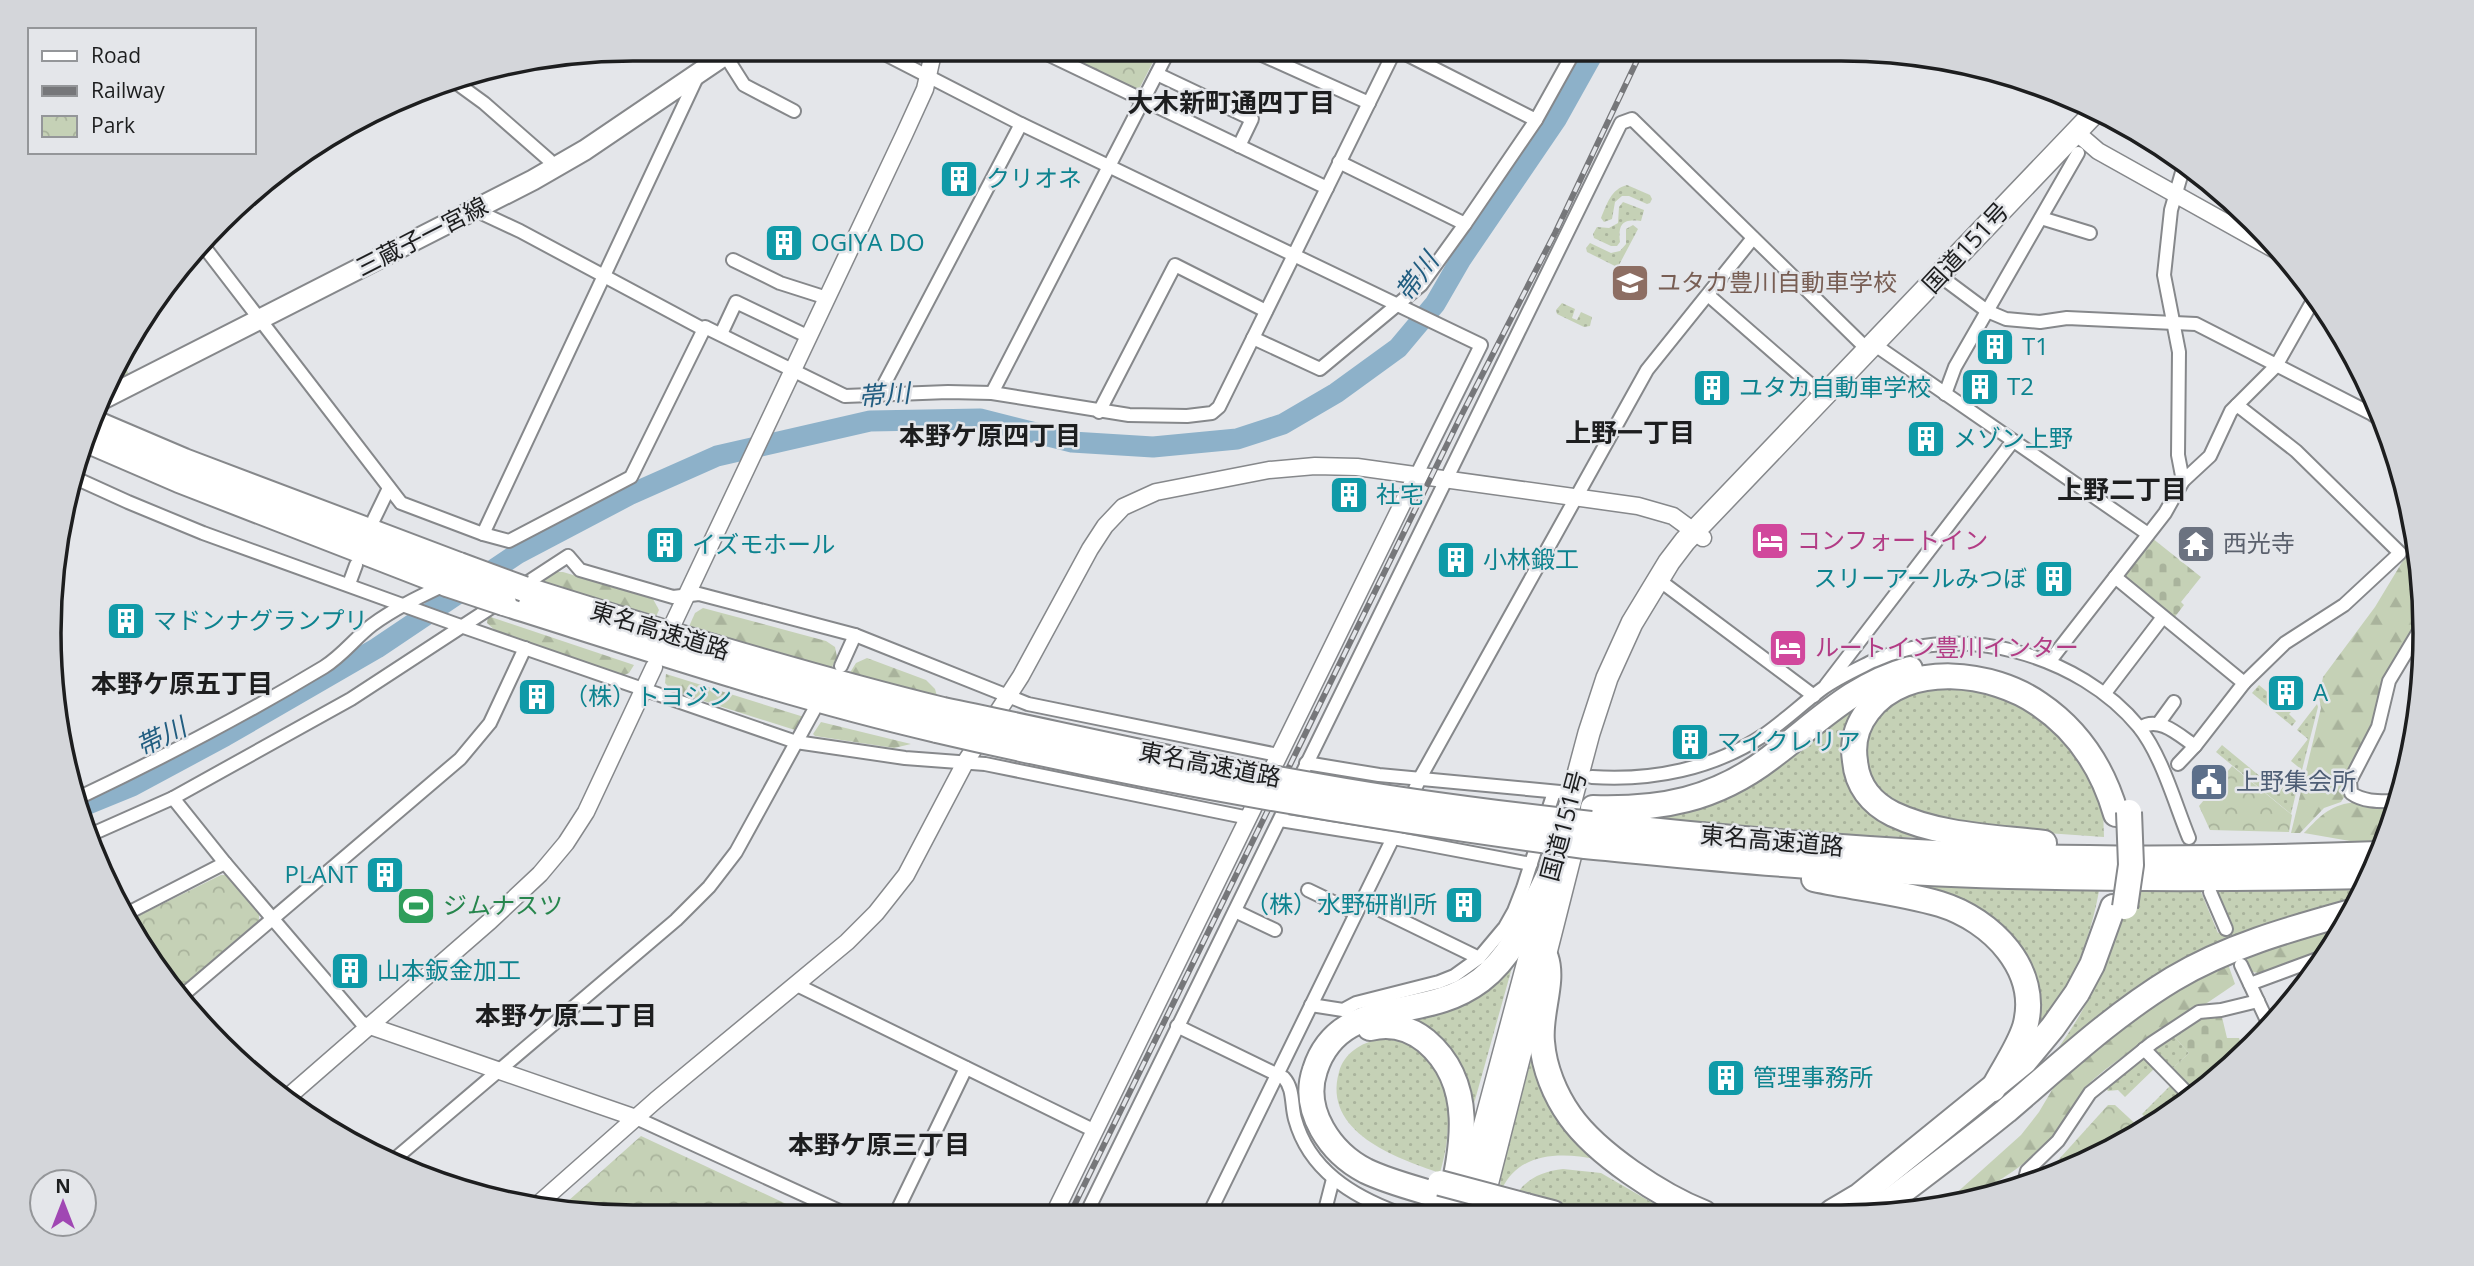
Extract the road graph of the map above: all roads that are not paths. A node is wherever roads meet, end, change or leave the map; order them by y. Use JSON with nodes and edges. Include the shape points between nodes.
{"nodes":[{"id":1,"x":716,"y":61,"type":"edge"},
{"id":2,"x":733,"y":61,"type":"edge"},
{"id":3,"x":897,"y":61,"type":"edge"},
{"id":4,"x":931,"y":61,"type":"edge"},
{"id":5,"x":1061,"y":61,"type":"edge"},
{"id":6,"x":1164,"y":61,"type":"edge"},
{"id":7,"x":1275,"y":61,"type":"edge"},
{"id":8,"x":1390,"y":61,"type":"edge"},
{"id":9,"x":1418,"y":61,"type":"edge"},
{"id":10,"x":1569,"y":61,"type":"edge"},
{"id":11,"x":700,"y":72,"type":"junction"},
{"id":12,"x":1157,"y":74,"type":"junction"},
{"id":13,"x":928,"y":77,"type":"junction"},
{"id":14,"x":463,"y":88,"type":"edge"},
{"id":15,"x":1142,"y":102,"type":"junction"},
{"id":16,"x":1369,"y":103,"type":"junction"},
{"id":17,"x":793,"y":111,"type":"dead end"},
{"id":18,"x":2092,"y":119,"type":"edge"},
{"id":19,"x":1536,"y":120,"type":"junction"},
{"id":20,"x":1021,"y":124,"type":"junction"},
{"id":21,"x":2077,"y":143,"type":"junction"},
{"id":22,"x":1239,"y":146,"type":"junction"},
{"id":23,"x":1339,"y":162,"type":"junction"},
{"id":24,"x":1110,"y":166,"type":"junction"},
{"id":25,"x":555,"y":168,"type":"junction"},
{"id":26,"x":2182,"y":174,"type":"edge"},
{"id":27,"x":1327,"y":188,"type":"junction"},
{"id":28,"x":2176,"y":195,"type":"junction"},
{"id":29,"x":475,"y":210,"type":"junction"},
{"id":30,"x":2041,"y":218,"type":"junction"},
{"id":31,"x":1465,"y":224,"type":"junction"},
{"id":32,"x":2090,"y":233,"type":"dead end"},
{"id":33,"x":1754,"y":238,"type":"junction"},
{"id":34,"x":2254,"y":238,"type":"edge"},
{"id":35,"x":208,"y":251,"type":"edge"},
{"id":36,"x":1294,"y":254,"type":"junction"},
{"id":37,"x":733,"y":260,"type":"dead end"},
{"id":38,"x":1940,"y":276,"type":"junction"},
{"id":39,"x":605,"y":277,"type":"junction"},
{"id":40,"x":1708,"y":295,"type":"junction"},
{"id":41,"x":827,"y":298,"type":"junction"},
{"id":42,"x":1402,"y":306,"type":"junction"},
{"id":43,"x":2310,"y":306,"type":"edge"},
{"id":44,"x":1266,"y":311,"type":"junction"},
{"id":45,"x":1987,"y":311,"type":"junction"},
{"id":46,"x":261,"y":320,"type":"junction"},
{"id":47,"x":2175,"y":322,"type":"junction"},
{"id":48,"x":703,"y":329,"type":"junction"},
{"id":49,"x":721,"y":334,"type":"junction"},
{"id":50,"x":809,"y":337,"type":"junction"},
{"id":51,"x":1253,"y":338,"type":"junction"},
{"id":52,"x":1872,"y":348,"type":"junction"},
{"id":53,"x":2276,"y":366,"type":"junction"},
{"id":54,"x":793,"y":370,"type":"junction"},
{"id":55,"x":992,"y":393,"type":"junction"},
{"id":56,"x":879,"y":394,"type":"junction"},
{"id":57,"x":1945,"y":394,"type":"junction"},
{"id":58,"x":1825,"y":397,"type":"junction"},
{"id":59,"x":2237,"y":405,"type":"junction"},
{"id":60,"x":106,"y":412,"type":"edge"},
{"id":61,"x":1099,"y":412,"type":"junction"},
{"id":62,"x":2368,"y":412,"type":"edge"},
{"id":63,"x":100,"y":427,"type":"edge"},
{"id":64,"x":2013,"y":441,"type":"junction"},
{"id":65,"x":1416,"y":476,"type":"junction"},
{"id":66,"x":1447,"y":480,"type":"junction"},
{"id":67,"x":82,"y":481,"type":"edge"},
{"id":68,"x":2183,"y":481,"type":"junction"},
{"id":69,"x":389,"y":488,"type":"junction"},
{"id":70,"x":1575,"y":498,"type":"junction"},
{"id":71,"x":374,"y":519,"type":"dead end"},
{"id":72,"x":483,"y":534,"type":"junction"},
{"id":73,"x":2148,"y":534,"type":"junction"},
{"id":74,"x":1698,"y":535,"type":"junction"},
{"id":75,"x":356,"y":565,"type":"dead end"},
{"id":76,"x":453,"y":575,"type":"junction"},
{"id":77,"x":2115,"y":577,"type":"junction"},
{"id":78,"x":349,"y":584,"type":"junction"},
{"id":79,"x":1667,"y":586,"type":"junction"},
{"id":80,"x":687,"y":595,"type":"junction"},
{"id":81,"x":406,"y":606,"type":"junction"},
{"id":82,"x":2163,"y":617,"type":"junction"},
{"id":83,"x":459,"y":625,"type":"junction"},
{"id":84,"x":672,"y":626,"type":"dead end"},
{"id":85,"x":855,"y":635,"type":"junction"},
{"id":86,"x":2413,"y":641,"type":"edge"},
{"id":87,"x":525,"y":648,"type":"junction"},
{"id":88,"x":2049,"y":662,"type":"junction"},
{"id":89,"x":841,"y":666,"type":"dead end"},
{"id":90,"x":653,"y":667,"type":"dead end"},
{"id":91,"x":2244,"y":683,"type":"junction"},
{"id":92,"x":643,"y":689,"type":"junction"},
{"id":93,"x":1819,"y":692,"type":"junction"},
{"id":94,"x":2105,"y":693,"type":"junction"},
{"id":95,"x":1006,"y":696,"type":"junction"},
{"id":96,"x":2174,"y":702,"type":"dead end"},
{"id":97,"x":814,"y":710,"type":"dead end"},
{"id":98,"x":940,"y":720,"type":"junction"},
{"id":99,"x":2158,"y":724,"type":"junction"},
{"id":100,"x":2140,"y":728,"type":"junction"},
{"id":101,"x":796,"y":742,"type":"junction"},
{"id":102,"x":2195,"y":746,"type":"junction"},
{"id":103,"x":1278,"y":755,"type":"junction"},
{"id":104,"x":966,"y":761,"type":"junction"},
{"id":105,"x":1306,"y":764,"type":"junction"},
{"id":106,"x":2178,"y":764,"type":"dead end"},
{"id":107,"x":1592,"y":777,"type":"junction"},
{"id":108,"x":1420,"y":778,"type":"junction"},
{"id":109,"x":1564,"y":792,"type":"junction"},
{"id":110,"x":85,"y":794,"type":"edge"},
{"id":111,"x":173,"y":799,"type":"junction"},
{"id":112,"x":2387,"y":801,"type":"edge"},
{"id":113,"x":2123,"y":813,"type":"junction"},
{"id":114,"x":1249,"y":818,"type":"junction"},
{"id":115,"x":1280,"y":820,"type":"junction"},
{"id":116,"x":1590,"y":826,"type":"junction"},
{"id":117,"x":97,"y":832,"type":"edge"},
{"id":118,"x":1393,"y":838,"type":"junction"},
{"id":119,"x":2189,"y":838,"type":"dead end"},
{"id":120,"x":2368,"y":854,"type":"edge"},
{"id":121,"x":1681,"y":855,"type":"junction"},
{"id":122,"x":2210,"y":859,"type":"junction"},
{"id":123,"x":225,"y":863,"type":"junction"},
{"id":124,"x":1541,"y":869,"type":"junction"},
{"id":125,"x":2358,"y":876,"type":"edge"},
{"id":126,"x":1308,"y":890,"type":"dead end"},
{"id":127,"x":2210,"y":892,"type":"dead end"},
{"id":128,"x":1362,"y":901,"type":"junction"},
{"id":129,"x":2119,"y":907,"type":"junction"},
{"id":130,"x":134,"y":911,"type":"edge"},
{"id":131,"x":1235,"y":911,"type":"junction"},
{"id":132,"x":1356,"y":913,"type":"junction"},
{"id":133,"x":2338,"y":916,"type":"edge"},
{"id":134,"x":274,"y":919,"type":"junction"},
{"id":135,"x":2226,"y":929,"type":"dead end"},
{"id":136,"x":1275,"y":930,"type":"dead end"},
{"id":137,"x":1479,"y":958,"type":"junction"},
{"id":138,"x":1546,"y":958,"type":"junction"},
{"id":139,"x":2309,"y":961,"type":"edge"},
{"id":140,"x":2241,"y":965,"type":"dead end"},
{"id":141,"x":795,"y":984,"type":"junction"},
{"id":142,"x":2250,"y":984,"type":"junction"},
{"id":143,"x":187,"y":991,"type":"edge"},
{"id":144,"x":2258,"y":1001,"type":"junction"},
{"id":145,"x":1311,"y":1005,"type":"junction"},
{"id":146,"x":2265,"y":1016,"type":"edge"},
{"id":147,"x":370,"y":1026,"type":"junction"},
{"id":148,"x":1177,"y":1026,"type":"junction"},
{"id":149,"x":2144,"y":1049,"type":"junction"},
{"id":150,"x":966,"y":1068,"type":"junction"},
{"id":151,"x":497,"y":1070,"type":"junction"},
{"id":152,"x":1277,"y":1074,"type":"junction"},
{"id":153,"x":1993,"y":1089,"type":"junction"},
{"id":154,"x":2184,"y":1091,"type":"edge"},
{"id":155,"x":293,"y":1093,"type":"edge"},
{"id":156,"x":2018,"y":1100,"type":"junction"},
{"id":157,"x":636,"y":1118,"type":"junction"},
{"id":158,"x":1095,"y":1131,"type":"junction"},
{"id":159,"x":400,"y":1155,"type":"edge"},
{"id":160,"x":2026,"y":1173,"type":"edge"},
{"id":161,"x":1333,"y":1179,"type":"junction"},
{"id":162,"x":1442,"y":1197,"type":"edge"},
{"id":163,"x":545,"y":1198,"type":"edge"},
{"id":164,"x":1886,"y":1203,"type":"edge"},
{"id":165,"x":826,"y":1205,"type":"edge"},
{"id":166,"x":900,"y":1205,"type":"edge"},
{"id":167,"x":1058,"y":1205,"type":"edge"},
{"id":168,"x":1090,"y":1205,"type":"edge"},
{"id":169,"x":1213,"y":1205,"type":"edge"},
{"id":170,"x":1326,"y":1205,"type":"edge"},
{"id":171,"x":1379,"y":1205,"type":"edge"},
{"id":172,"x":1463,"y":1205,"type":"edge"},
{"id":173,"x":1482,"y":1205,"type":"edge"},
{"id":174,"x":1489,"y":1205,"type":"edge"},
{"id":175,"x":1685,"y":1205,"type":"edge"},
{"id":176,"x":1843,"y":1205,"type":"edge"}],
"edges":[{"from":1,"to":11,"type":"main road","name":"三蔵子一宮線"},
{"from":2,"to":17,"type":"street","via":[[744,85]]},
{"from":3,"to":13,"type":"street"},
{"from":4,"to":13,"type":"street"},
{"from":5,"to":15,"type":"street"},
{"from":6,"to":12,"type":"street"},
{"from":7,"to":16,"type":"street"},
{"from":8,"to":16,"type":"street"},
{"from":9,"to":19,"type":"street"},
{"from":10,"to":19,"type":"street"},
{"from":11,"to":25,"type":"main road","name":"三蔵子一宮線"},
{"from":11,"to":39,"type":"street"},
{"from":12,"to":15,"type":"street"},
{"from":12,"to":22,"type":"street","via":[[1252,119]]},
{"from":13,"to":20,"type":"street"},
{"from":13,"to":41,"type":"street"},
{"from":14,"to":25,"type":"street"},
{"from":15,"to":22,"type":"street"},
{"from":15,"to":24,"type":"street"},
{"from":16,"to":23,"type":"street"},
{"from":18,"to":21,"type":"highway","name":"国道151号"},
{"from":19,"to":31,"type":"street"},
{"from":20,"to":24,"type":"street"},
{"from":20,"to":56,"type":"street"},
{"from":21,"to":28,"type":"street"},
{"from":21,"to":30,"type":"street"},
{"from":21,"to":38,"type":"highway","name":"国道151号"},
{"from":22,"to":27,"type":"street"},
{"from":23,"to":27,"type":"street"},
{"from":23,"to":31,"type":"street"},
{"from":24,"to":36,"type":"street"},
{"from":24,"to":55,"type":"street"},
{"from":25,"to":29,"type":"main road","name":"三蔵子一宮線"},
{"from":26,"to":28,"type":"street"},
{"from":27,"to":36,"type":"street"},
{"from":28,"to":34,"type":"street"},
{"from":28,"to":47,"type":"street","via":[[2164,275]]},
{"from":29,"to":39,"type":"street"},
{"from":29,"to":46,"type":"main road","name":"三蔵子一宮線"},
{"from":30,"to":32,"type":"street"},
{"from":30,"to":45,"type":"street"},
{"from":31,"to":42,"type":"street"},
{"from":33,"to":40,"type":"street"},
{"from":33,"to":52,"type":"street"},
{"from":33,"to":66,"type":"street","via":[[1632,119],[1621,123]]},
{"from":35,"to":46,"type":"street"},
{"from":36,"to":42,"type":"street"},
{"from":36,"to":44,"type":"street"},
{"from":37,"to":41,"type":"street","via":[[780,284]]},
{"from":38,"to":45,"type":"street"},
{"from":38,"to":52,"type":"highway","name":"国道151号"},
{"from":39,"to":48,"type":"street"},
{"from":39,"to":72,"type":"street"},
{"from":40,"to":58,"type":"street"},
{"from":40,"to":70,"type":"street","via":[[1647,370]]},
{"from":41,"to":50,"type":"street"},
{"from":42,"to":51,"type":"street","via":[[1320,369]]},
{"from":42,"to":65,"type":"street","via":[[1480,345]]},
{"from":43,"to":53,"type":"street"},
{"from":44,"to":51,"type":"street"},
{"from":44,"to":61,"type":"street","via":[[1175,265]]},
{"from":45,"to":47,"type":"street","via":[[2021,321]]},
{"from":45,"to":57,"type":"street"},
{"from":46,"to":60,"type":"main road","name":"三蔵子一宮線"},
{"from":46,"to":69,"type":"street"},
{"from":47,"to":53,"type":"street","via":[[2204,327]]},
{"from":47,"to":68,"type":"street","via":[[2178,455]]},
{"from":48,"to":49,"type":"street"},
{"from":48,"to":72,"type":"street","via":[[631,477],[509,541]]},
{"from":49,"to":50,"type":"street","via":[[736,302]]},
{"from":49,"to":54,"type":"street"},
{"from":50,"to":54,"type":"street"},
{"from":51,"to":61,"type":"street","via":[[1212,413]]},
{"from":52,"to":57,"type":"street"},
{"from":52,"to":58,"type":"highway","name":"国道151号"},
{"from":53,"to":59,"type":"street"},
{"from":53,"to":62,"type":"street"},
{"from":54,"to":56,"type":"street","via":[[845,396]]},
{"from":54,"to":80,"type":"street"},
{"from":55,"to":56,"type":"street"},
{"from":55,"to":61,"type":"street"},
{"from":57,"to":64,"type":"street"},
{"from":58,"to":74,"type":"highway","name":"国道151号","via":[[1747,479],[1729,508]]},
{"from":59,"to":68,"type":"street","via":[[2210,456]]},
{"from":59,"to":91,"type":"street","via":[[2296,451],[2400,553],[2344,605],[2285,643]]},
{"from":63,"to":76,"type":"highway","name":"東名高速道路","via":[[191,485]]},
{"from":64,"to":73,"type":"street"},
{"from":64,"to":93,"type":"street"},
{"from":65,"to":66,"type":"street"},
{"from":65,"to":95,"type":"street","via":[[1357,467],[1291,467],[1156,492],[1123,507],[1090,550]]},
{"from":65,"to":103,"type":"street"},
{"from":66,"to":70,"type":"street"},
{"from":66,"to":105,"type":"street"},
{"from":67,"to":78,"type":"street","via":[[203,533]]},
{"from":68,"to":73,"type":"street"},
{"from":69,"to":71,"type":"street"},
{"from":69,"to":72,"type":"street","via":[[401,503]]},
{"from":70,"to":74,"type":"street","via":[[1638,506],[1673,516]]},
{"from":70,"to":108,"type":"street"},
{"from":73,"to":77,"type":"street"},
{"from":74,"to":79,"type":"highway","name":"国道151号"},
{"from":74,"to":109,"type":"highway","name":"国道151号","via":[[1669,562],[1641,607]]},
{"from":75,"to":78,"type":"street"},
{"from":76,"to":81,"type":"street"},
{"from":76,"to":98,"type":"highway","name":"東名高速道路","bridge":true,"via":[[514,596],[873,693]]},
{"from":77,"to":82,"type":"street"},
{"from":77,"to":88,"type":"street"},
{"from":78,"to":81,"type":"street"},
{"from":79,"to":93,"type":"street"},
{"from":79,"to":107,"type":"highway","name":"国道151号","via":[[1623,672]]},
{"from":80,"to":83,"type":"street","via":[[673,597],[580,570],[568,556]]},
{"from":80,"to":84,"type":"street"},
{"from":80,"to":85,"type":"street","via":[[699,594]]},
{"from":81,"to":83,"type":"street"},
{"from":81,"to":110,"type":"street","via":[[372,625],[327,665],[259,705]]},
{"from":82,"to":91,"type":"street"},
{"from":82,"to":94,"type":"street"},
{"from":83,"to":87,"type":"street"},
{"from":83,"to":111,"type":"street","via":[[351,699]]},
{"from":85,"to":89,"type":"street"},
{"from":85,"to":95,"type":"street"},
{"from":86,"to":112,"type":"street","via":[[2389,681],[2378,727],[2350,781],[2351,793],[2356,796]]},
{"from":87,"to":92,"type":"street"},
{"from":87,"to":134,"type":"street","via":[[490,723],[474,745]]},
{"from":88,"to":93,"type":"street","via":[[1985,646],[1919,648],[1875,660]]},
{"from":88,"to":94,"type":"street"},
{"from":90,"to":92,"type":"street"},
{"from":91,"to":102,"type":"street"},
{"from":92,"to":101,"type":"street"},
{"from":92,"to":147,"type":"street","via":[[586,812],[566,843],[490,921]]},
{"from":93,"to":107,"type":"street","via":[[1763,736],[1714,761],[1656,775]]},
{"from":94,"to":100,"type":"street"},
{"from":95,"to":103,"type":"street"},
{"from":95,"to":104,"type":"street"},
{"from":96,"to":99,"type":"street"},
{"from":97,"to":101,"type":"street"},
{"from":98,"to":116,"type":"highway","name":"東名高速道路","bridge":true,"via":[[1323,788]]},
{"from":98,"to":116,"type":"highway","name":"東名高速道路","bridge":true,"via":[[1070,761],[1306,805]]},
{"from":99,"to":100,"type":"street"},
{"from":99,"to":102,"type":"street"},
{"from":100,"to":119,"type":"street"},
{"from":101,"to":104,"type":"street","via":[[905,758]]},
{"from":101,"to":151,"type":"street","via":[[736,852],[709,887]]},
{"from":102,"to":106,"type":"street"},
{"from":103,"to":114,"type":"street"},
{"from":104,"to":114,"type":"street"},
{"from":104,"to":141,"type":"street","via":[[906,875],[867,923]]},
{"from":105,"to":108,"type":"street"},
{"from":105,"to":115,"type":"street"},
{"from":107,"to":138,"type":"highway","name":"国道151号"},
{"from":108,"to":109,"type":"street"},
{"from":108,"to":118,"type":"street"},
{"from":109,"to":124,"type":"highway","name":"国道151号"},
{"from":111,"to":117,"type":"street"},
{"from":111,"to":123,"type":"street"},
{"from":113,"to":116,"type":"highway","via":[[2119,779],[2100,743],[2054,696],[2010,675],[1950,664],[1914,667],[1868,684],[1769,760],[1712,791]]},
{"from":113,"to":122,"type":"highway","via":[[2074,733],[2039,703],[1994,683],[1950,677],[1903,684],[1876,702],[1856,737],[1854,755],[1861,785],[1874,802],[1904,818],[1949,831],[2060,845],[2163,848]]},
{"from":113,"to":129,"type":"highway"},
{"from":114,"to":158,"type":"street"},
{"from":115,"to":118,"type":"street"},
{"from":115,"to":131,"type":"street"},
{"from":116,"to":121,"type":"highway","name":"東名高速道路"},
{"from":116,"to":122,"type":"highway","name":"東名高速道路","via":[[1918,852]]},
{"from":118,"to":124,"type":"street"},
{"from":118,"to":128,"type":"street"},
{"from":120,"to":122,"type":"highway","name":"東名高速道路"},
{"from":121,"to":125,"type":"highway","name":"東名高速道路","via":[[2064,878]]},
{"from":121,"to":153,"type":"highway","via":[[1942,905],[2000,940],[2025,978],[2028,1009],[2020,1040]]},
{"from":123,"to":130,"type":"street"},
{"from":123,"to":134,"type":"street"},
{"from":124,"to":137,"type":"street","via":[[1523,888],[1505,927]]},
{"from":124,"to":162,"type":"highway","via":[[1518,935],[1496,968],[1453,997],[1350,1025],[1326,1047],[1314,1074],[1315,1116],[1331,1143],[1366,1171]]},
{"from":124,"to":172,"type":"highway","name":"国道151号"},
{"from":126,"to":132,"type":"street"},
{"from":127,"to":135,"type":"street"},
{"from":128,"to":132,"type":"street"},
{"from":128,"to":137,"type":"street"},
{"from":129,"to":153,"type":"highway","via":[[2077,993],[2024,1062]]},
{"from":129,"to":156,"type":"highway","via":[[2114,944],[2085,1004]]},
{"from":131,"to":136,"type":"street"},
{"from":131,"to":148,"type":"street"},
{"from":132,"to":145,"type":"street"},
{"from":133,"to":156,"type":"highway","via":[[2220,954],[2172,979],[2110,1023]]},
{"from":134,"to":143,"type":"street"},
{"from":134,"to":147,"type":"street","via":[[361,1022]]},
{"from":137,"to":145,"type":"street","via":[[1454,976],[1343,1010]]},
{"from":138,"to":173,"type":"highway","name":"国道151号"},
{"from":138,"to":175,"type":"highway","via":[[1550,969],[1542,1042],[1548,1074],[1562,1103],[1612,1157]]},
{"from":139,"to":142,"type":"street"},
{"from":140,"to":142,"type":"street"},
{"from":141,"to":150,"type":"street"},
{"from":141,"to":157,"type":"street"},
{"from":142,"to":144,"type":"street"},
{"from":144,"to":146,"type":"street"},
{"from":144,"to":149,"type":"street","via":[[2199,1012]]},
{"from":145,"to":152,"type":"street"},
{"from":147,"to":151,"type":"street"},
{"from":147,"to":155,"type":"street"},
{"from":148,"to":152,"type":"street"},
{"from":148,"to":168,"type":"street"},
{"from":149,"to":154,"type":"street"},
{"from":149,"to":160,"type":"street","via":[[2090,1093],[2058,1141]]},
{"from":150,"to":158,"type":"street"},
{"from":150,"to":166,"type":"street"},
{"from":151,"to":157,"type":"street"},
{"from":151,"to":159,"type":"street"},
{"from":152,"to":161,"type":"street","via":[[1290,1085],[1294,1116],[1305,1143]]},
{"from":152,"to":169,"type":"street"},
{"from":153,"to":176,"type":"highway"},
{"from":156,"to":164,"type":"highway"},
{"from":157,"to":163,"type":"street"},
{"from":157,"to":165,"type":"street"},
{"from":158,"to":167,"type":"street"},
{"from":161,"to":170,"type":"street"},
{"from":161,"to":171,"type":"street"},
{"from":162,"to":162,"type":"highway","via":[[1456,1177],[1462,1130],[1462,1103],[1451,1071],[1431,1046],[1407,1029],[1376,1027],[1348,1038],[1325,1071],[1323,1088],[1330,1119],[1348,1142]]},
{"from":162,"to":174,"type":"highway","bridge":true}]}
